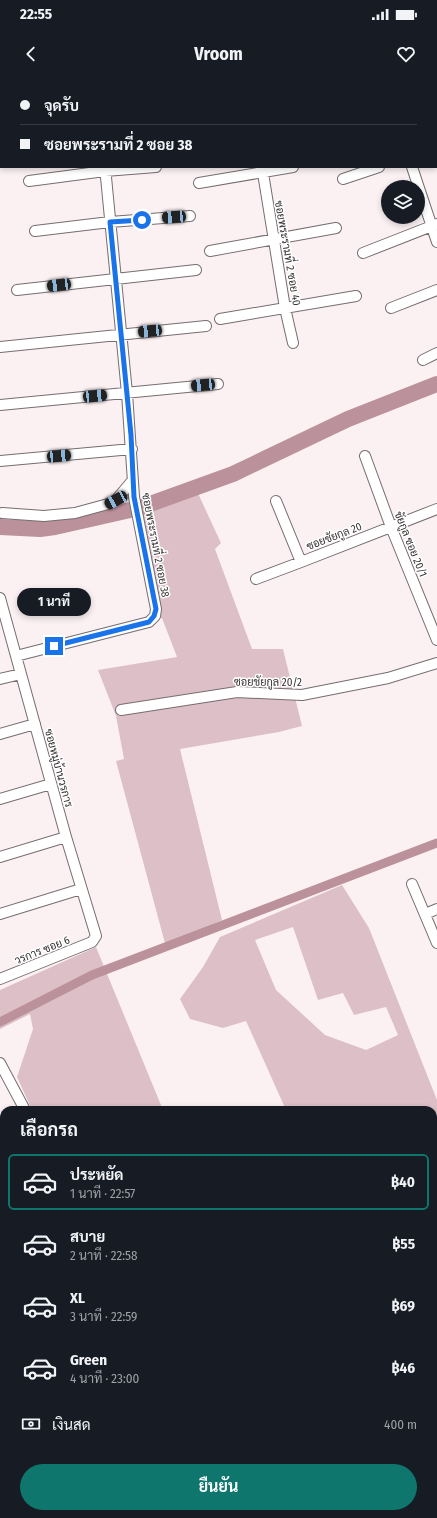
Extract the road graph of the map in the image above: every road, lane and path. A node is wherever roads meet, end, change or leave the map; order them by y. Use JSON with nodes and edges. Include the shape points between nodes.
{"nodes":[{"id":1,"x":130,"y":168,"type":"edge"},
{"id":2,"x":283,"y":168,"type":"edge"},
{"id":3,"x":376,"y":168,"type":"edge"},
{"id":4,"x":412,"y":168,"type":"edge"},
{"id":5,"x":105,"y":169,"type":"edge"},
{"id":6,"x":262,"y":170,"type":"edge"},
{"id":7,"x":343,"y":179,"type":"dead end"},
{"id":8,"x":29,"y":181,"type":"dead end"},
{"id":9,"x":199,"y":183,"type":"dead end"},
{"id":10,"x":190,"y":216,"type":"dead end"},
{"id":11,"x":110,"y":222,"type":"junction"},
{"id":12,"x":434,"y":225,"type":"edge"},
{"id":13,"x":336,"y":228,"type":"dead end"},
{"id":14,"x":35,"y":231,"type":"dead end"},
{"id":15,"x":275,"y":239,"type":"junction"},
{"id":16,"x":437,"y":242,"type":"edge"},
{"id":17,"x":210,"y":251,"type":"dead end"},
{"id":18,"x":363,"y":253,"type":"dead end"},
{"id":19,"x":196,"y":270,"type":"dead end"},
{"id":20,"x":116,"y":279,"type":"junction"},
{"id":21,"x":17,"y":290,"type":"dead end"},
{"id":22,"x":437,"y":290,"type":"edge"},
{"id":23,"x":356,"y":296,"type":"dead end"},
{"id":24,"x":285,"y":308,"type":"junction"},
{"id":25,"x":391,"y":308,"type":"dead end"},
{"id":26,"x":220,"y":320,"type":"dead end"},
{"id":27,"x":206,"y":326,"type":"dead end"},
{"id":28,"x":122,"y":333,"type":"junction"},
{"id":29,"x":293,"y":343,"type":"dead end"},
{"id":30,"x":0,"y":347,"type":"edge"},
{"id":31,"x":437,"y":353,"type":"edge"},
{"id":32,"x":423,"y":360,"type":"dead end"},
{"id":33,"x":218,"y":384,"type":"dead end"},
{"id":34,"x":127,"y":392,"type":"junction"},
{"id":35,"x":0,"y":405,"type":"edge"},
{"id":36,"x":132,"y":449,"type":"junction"},
{"id":37,"x":365,"y":456,"type":"dead end"},
{"id":38,"x":0,"y":461,"type":"edge"},
{"id":39,"x":132,"y":481,"type":"junction"},
{"id":40,"x":276,"y":501,"type":"dead end"},
{"id":41,"x":437,"y":508,"type":"edge"},
{"id":42,"x":2,"y":513,"type":"dead end"},
{"id":43,"x":392,"y":528,"type":"junction"},
{"id":44,"x":301,"y":562,"type":"junction"},
{"id":45,"x":256,"y":579,"type":"dead end"},
{"id":46,"x":0,"y":598,"type":"edge"},
{"id":47,"x":3,"y":620,"type":"edge"},
{"id":48,"x":437,"y":640,"type":"edge"},
{"id":49,"x":16,"y":656,"type":"junction"},
{"id":50,"x":437,"y":663,"type":"edge"},
{"id":51,"x":21,"y":674,"type":"junction"},
{"id":52,"x":0,"y":679,"type":"edge"},
{"id":53,"x":121,"y":710,"type":"dead end"},
{"id":54,"x":34,"y":724,"type":"junction"},
{"id":55,"x":0,"y":734,"type":"edge"},
{"id":56,"x":51,"y":784,"type":"junction"},
{"id":57,"x":0,"y":799,"type":"edge"},
{"id":58,"x":66,"y":837,"type":"junction"},
{"id":59,"x":0,"y":857,"type":"edge"},
{"id":60,"x":412,"y":884,"type":"dead end"},
{"id":61,"x":81,"y":889,"type":"junction"},
{"id":62,"x":437,"y":909,"type":"edge"},
{"id":63,"x":0,"y":914,"type":"edge"},
{"id":64,"x":425,"y":914,"type":"junction"},
{"id":65,"x":92,"y":942,"type":"joint"},
{"id":66,"x":437,"y":943,"type":"edge"},
{"id":67,"x":0,"y":979,"type":"edge"},
{"id":68,"x":0,"y":1062,"type":"edge"},
{"id":69,"x":23,"y":1106,"type":"edge"}],
"edges":[{"from":1,"to":5,"type":"street"},
{"from":2,"to":6,"type":"street"},
{"from":3,"to":7,"type":"street"},
{"from":4,"to":12,"type":"street"},
{"from":5,"to":8,"type":"street"},
{"from":5,"to":11,"type":"street","name":"ซอยพระรามที่ 2 ซอย 38"},
{"from":6,"to":9,"type":"street"},
{"from":6,"to":15,"type":"street","name":"ซอยพระรามที่ 2 ซอย 40"},
{"from":10,"to":11,"type":"street"},
{"from":11,"to":14,"type":"street"},
{"from":11,"to":20,"type":"street","name":"ซอยพระรามที่ 2 ซอย 38"},
{"from":12,"to":16,"type":"street"},
{"from":12,"to":18,"type":"street"},
{"from":13,"to":15,"type":"street"},
{"from":15,"to":17,"type":"street"},
{"from":15,"to":24,"type":"street","name":"ซอยพระรามที่ 2 ซอย 40"},
{"from":19,"to":20,"type":"street"},
{"from":20,"to":21,"type":"street"},
{"from":20,"to":28,"type":"street","name":"ซอยพระรามที่ 2 ซอย 38"},
{"from":22,"to":25,"type":"street"},
{"from":23,"to":24,"type":"street"},
{"from":24,"to":26,"type":"street"},
{"from":24,"to":29,"type":"street","name":"ซอยพระรามที่ 2 ซอย 40"},
{"from":27,"to":28,"type":"street"},
{"from":28,"to":30,"type":"street","via":[[44,344]]},
{"from":28,"to":34,"type":"street","name":"ซอยพระรามที่ 2 ซอย 38"},
{"from":31,"to":32,"type":"street"},
{"from":33,"to":34,"type":"street"},
{"from":34,"to":35,"type":"street"},
{"from":34,"to":36,"type":"street","name":"ซอยพระรามที่ 2 ซอย 38"},
{"from":36,"to":38,"type":"street"},
{"from":36,"to":39,"type":"street","name":"ซอยพระรามที่ 2 ซอย 38"},
{"from":37,"to":43,"type":"street","name":"ชัยกูล ซอย 20/1"},
{"from":39,"to":42,"type":"street","via":[[116,500],[75,513],[44,516]]},
{"from":39,"to":49,"type":"street","name":"ซอยพระรามที่ 2 ซอย 38","via":[[136,514],[156,609],[154,616],[149,622]]},
{"from":40,"to":44,"type":"street","name":"ซอยชัยกูล 20"},
{"from":41,"to":43,"type":"street","name":"ซอยชัยกูล 20"},
{"from":43,"to":44,"type":"street","name":"ซอยชัยกูล 20"},
{"from":43,"to":48,"type":"street","name":"ชัยกูล ซอย 20/1"},
{"from":44,"to":45,"type":"street"},
{"from":46,"to":47,"type":"street","name":"ซอยหมู่บ้านวรการ"},
{"from":47,"to":49,"type":"street","name":"ซอยหมู่บ้านวรการ"},
{"from":49,"to":51,"type":"street","name":"ซอยหมู่บ้านวรการ"},
{"from":50,"to":53,"type":"street","name":"ซอยชัยกูล 20/2","via":[[388,678],[302,695],[237,692]]},
{"from":51,"to":52,"type":"street"},
{"from":51,"to":54,"type":"street","name":"ซอยหมู่บ้านวรการ"},
{"from":54,"to":55,"type":"street"},
{"from":54,"to":56,"type":"street","name":"ซอยหมู่บ้านวรการ"},
{"from":56,"to":57,"type":"street"},
{"from":56,"to":58,"type":"street","name":"ซอยหมู่บ้านวรการ"},
{"from":58,"to":59,"type":"street"},
{"from":58,"to":61,"type":"street","name":"ซอยหมู่บ้านวรการ"},
{"from":60,"to":64,"type":"street"},
{"from":61,"to":63,"type":"street"},
{"from":61,"to":65,"type":"street","name":"ซอยหมู่บ้านวรการ","via":[[95,928],[96,936]]},
{"from":62,"to":64,"type":"street"},
{"from":64,"to":66,"type":"street"},
{"from":65,"to":67,"type":"street","name":"วรการ ซอย 6"},
{"from":68,"to":69,"type":"street"}]}
